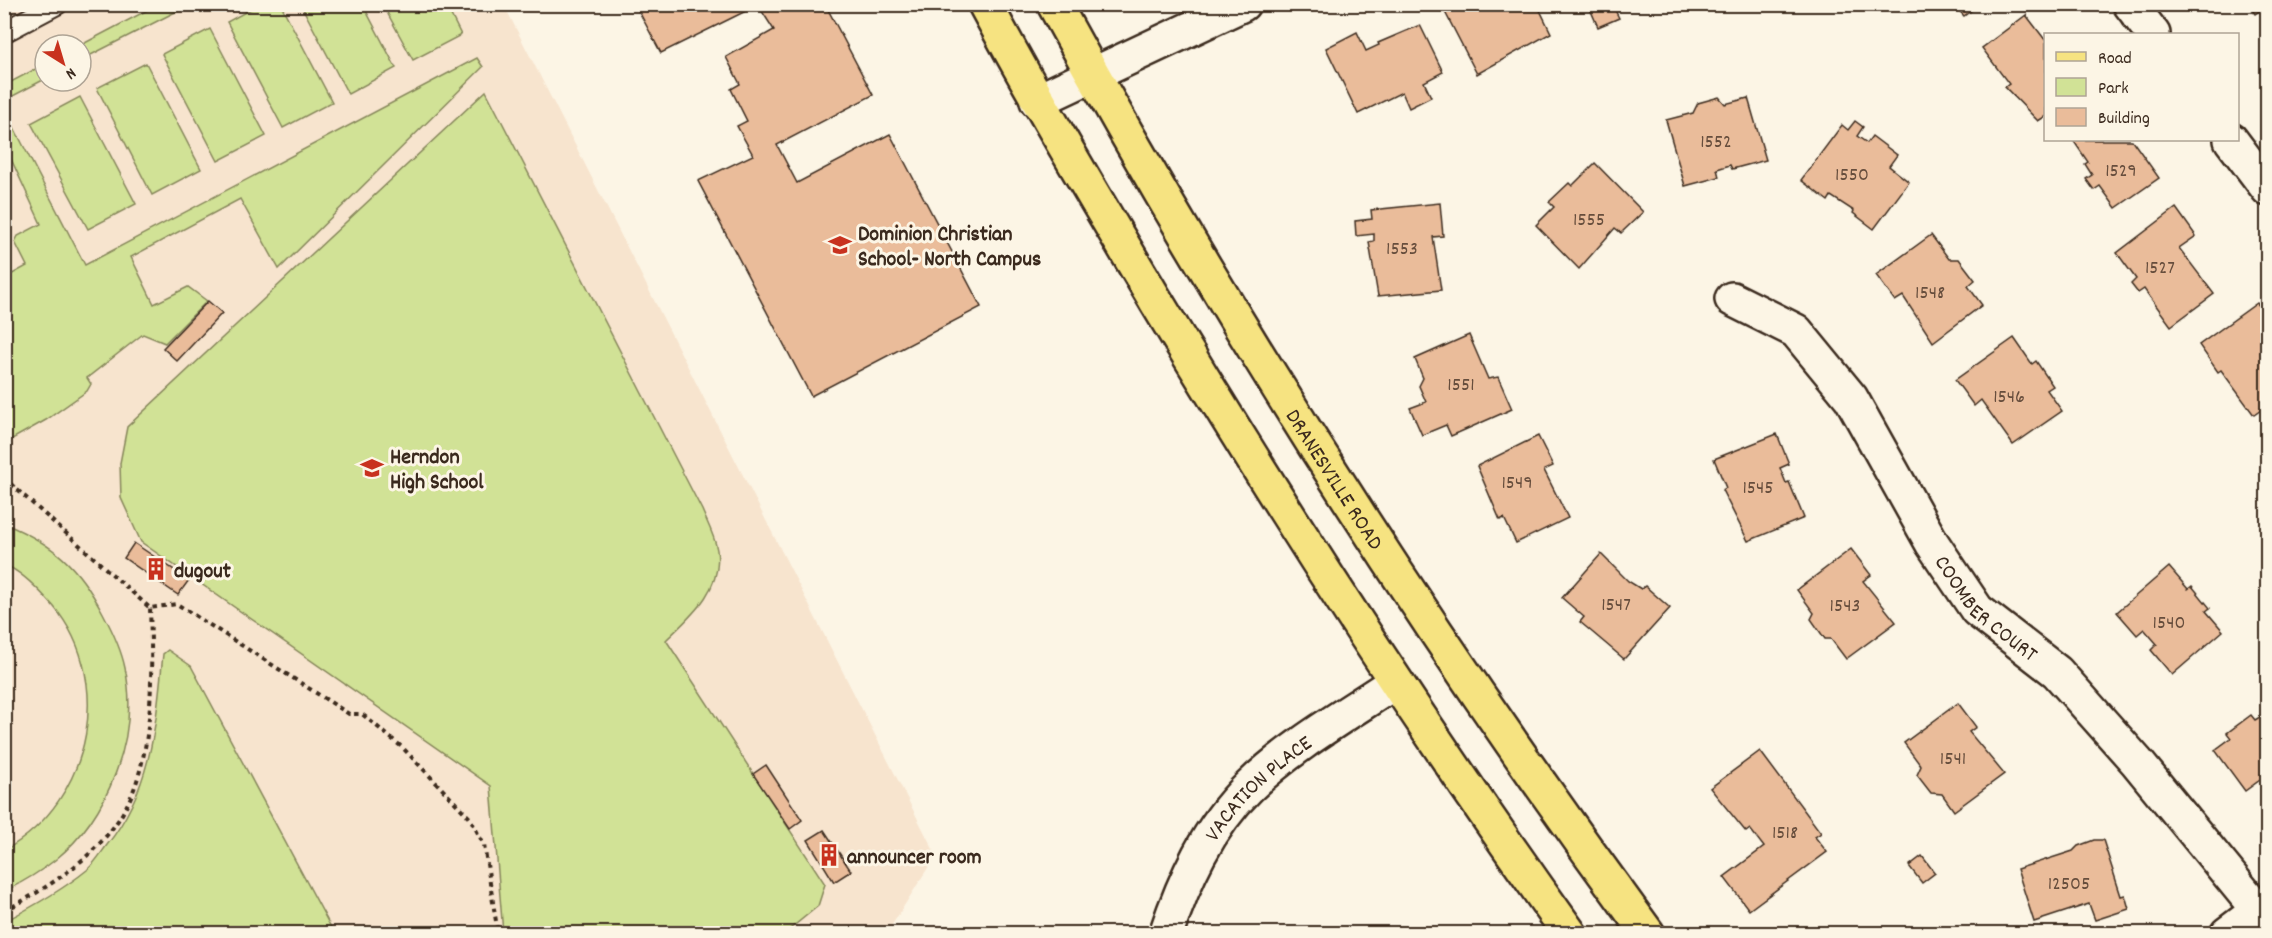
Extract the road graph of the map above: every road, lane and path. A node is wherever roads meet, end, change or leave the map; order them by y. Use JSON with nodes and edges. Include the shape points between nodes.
{"nodes":[{"id":1,"x":57,"y":4,"type":"edge"},
{"id":2,"x":986,"y":4,"type":"edge"},
{"id":3,"x":1054,"y":4,"type":"edge"},
{"id":4,"x":1243,"y":4,"type":"edge"},
{"id":5,"x":2130,"y":4,"type":"edge"},
{"id":6,"x":4,"y":32,"type":"edge"},
{"id":7,"x":2152,"y":33,"type":"edge"},
{"id":8,"x":1093,"y":74,"type":"junction"},
{"id":9,"x":1037,"y":101,"type":"junction"},
{"id":10,"x":2232,"y":141,"type":"edge"},
{"id":11,"x":2268,"y":189,"type":"edge"},
{"id":12,"x":1732,"y":299,"type":"dead end"},
{"id":13,"x":4,"y":478,"type":"edge"},
{"id":14,"x":150,"y":608,"type":"junction"},
{"id":15,"x":1395,"y":682,"type":"junction"},
{"id":16,"x":2263,"y":907,"type":"edge"},
{"id":17,"x":4,"y":911,"type":"edge"},
{"id":18,"x":840,"y":929,"type":"dead end"},
{"id":19,"x":498,"y":933,"type":"edge"},
{"id":20,"x":835,"y":933,"type":"edge"},
{"id":21,"x":1166,"y":933,"type":"edge"},
{"id":22,"x":1570,"y":933,"type":"edge"},
{"id":23,"x":1648,"y":933,"type":"edge"},
{"id":24,"x":2227,"y":933,"type":"edge"}],
"edges":[{"from":1,"to":6,"type":"lane"},
{"from":2,"to":9,"type":"main road"},
{"from":3,"to":8,"type":"main road","name":"DRANESVILLE ROAD"},
{"from":4,"to":8,"type":"street"},
{"from":5,"to":7,"type":"street"},
{"from":8,"to":9,"type":"street"},
{"from":8,"to":23,"type":"main road","name":"DRANESVILLE ROAD","via":[[1216,286],[1387,558],[1525,764]]},
{"from":9,"to":15,"type":"main road","via":[[1223,412]]},
{"from":10,"to":11,"type":"street"},
{"from":12,"to":16,"type":"street","name":"COOMBER COURT","via":[[1796,332],[1851,398],[1932,543],[1977,610],[2057,672]]},
{"from":13,"to":14,"type":"path"},
{"from":14,"to":17,"type":"path","via":[[152,684],[143,755],[127,806],[94,850],[44,890]]},
{"from":14,"to":19,"type":"path","via":[[177,604],[350,714],[362,714],[403,748],[470,818],[484,845]]},
{"from":15,"to":21,"type":"street","name":"VACATION PLACE","via":[[1297,749],[1250,787],[1214,830],[1186,878]]},
{"from":15,"to":22,"type":"main road"},
{"from":16,"to":24,"type":"street"},
{"from":18,"to":20,"type":"path"}]}
